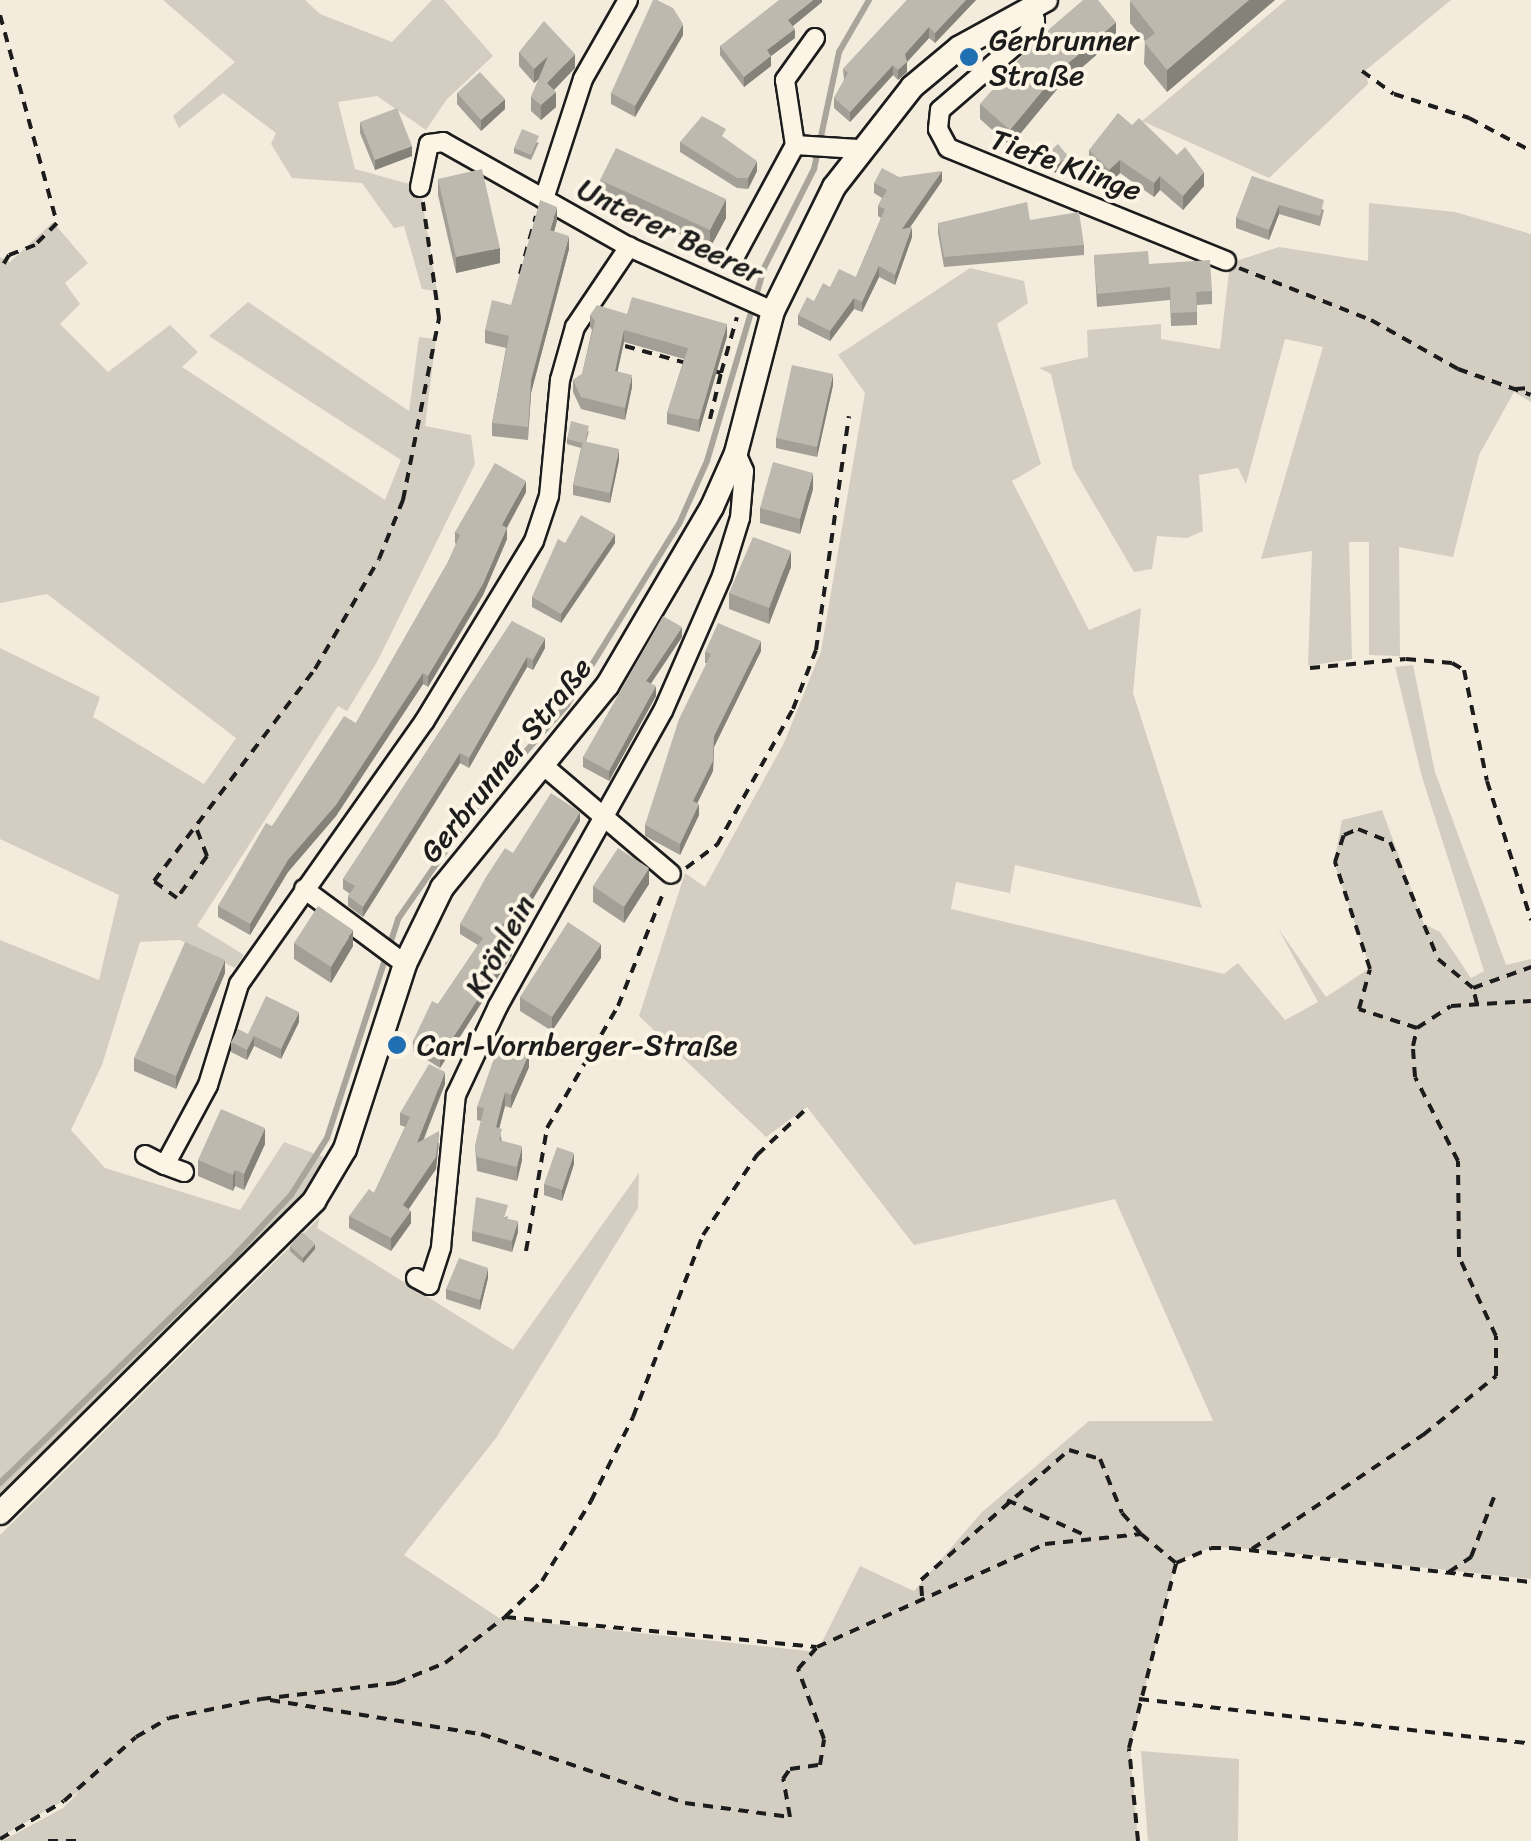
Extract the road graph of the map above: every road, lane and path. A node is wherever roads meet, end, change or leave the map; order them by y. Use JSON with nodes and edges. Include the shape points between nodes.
{"nodes":[{"id":1,"x":628,"y":0,"type":"edge"},
{"id":2,"x":1040,"y":2,"type":"edge"},
{"id":3,"x":0,"y":15,"type":"edge"},
{"id":4,"x":815,"y":38,"type":"dead end"},
{"id":5,"x":1362,"y":71,"type":"dead end"},
{"id":6,"x":801,"y":146,"type":"junction"},
{"id":7,"x":846,"y":148,"type":"junction"},
{"id":8,"x":1531,"y":151,"type":"edge"},
{"id":9,"x":420,"y":187,"type":"joint"},
{"id":10,"x":542,"y":198,"type":"junction"},
{"id":11,"x":628,"y":247,"type":"junction"},
{"id":12,"x":735,"y":256,"type":"dead end"},
{"id":13,"x":1226,"y":262,"type":"joint"},
{"id":14,"x":0,"y":270,"type":"edge"},
{"id":15,"x":517,"y":286,"type":"edge"},
{"id":16,"x":745,"y":299,"type":"junction"},
{"id":17,"x":773,"y":310,"type":"junction"},
{"id":18,"x":625,"y":346,"type":"edge"},
{"id":19,"x":721,"y":373,"type":"junction"},
{"id":20,"x":1531,"y":392,"type":"edge"},
{"id":21,"x":848,"y":416,"type":"dead end"},
{"id":22,"x":710,"y":418,"type":"dead end"},
{"id":23,"x":736,"y":453,"type":"junction"},
{"id":24,"x":1310,"y":668,"type":"dead end"},
{"id":25,"x":546,"y":767,"type":"junction"},
{"id":26,"x":605,"y":815,"type":"junction"},
{"id":27,"x":197,"y":830,"type":"junction"},
{"id":28,"x":671,"y":874,"type":"junction"},
{"id":29,"x":304,"y":890,"type":"junction"},
{"id":30,"x":1531,"y":920,"type":"edge"},
{"id":31,"x":405,"y":964,"type":"junction"},
{"id":32,"x":1531,"y":967,"type":"edge"},
{"id":33,"x":1473,"y":988,"type":"junction"},
{"id":34,"x":1531,"y":1001,"type":"edge"},
{"id":35,"x":1477,"y":1004,"type":"junction"},
{"id":36,"x":1417,"y":1028,"type":"junction"},
{"id":37,"x":804,"y":1112,"type":"dead end"},
{"id":38,"x":145,"y":1156,"type":"dead end"},
{"id":39,"x":166,"y":1165,"type":"junction"},
{"id":40,"x":184,"y":1172,"type":"dead end"},
{"id":41,"x":526,"y":1251,"type":"dead end"},
{"id":42,"x":428,"y":1285,"type":"dead end"},
{"id":43,"x":1494,"y":1498,"type":"dead end"},
{"id":44,"x":1006,"y":1500,"type":"junction"},
{"id":45,"x":0,"y":1513,"type":"edge"},
{"id":46,"x":1141,"y":1534,"type":"junction"},
{"id":47,"x":1089,"y":1538,"type":"junction"},
{"id":48,"x":1252,"y":1549,"type":"junction"},
{"id":49,"x":1176,"y":1563,"type":"junction"},
{"id":50,"x":1449,"y":1572,"type":"junction"},
{"id":51,"x":1531,"y":1582,"type":"edge"},
{"id":52,"x":922,"y":1596,"type":"junction"},
{"id":53,"x":506,"y":1617,"type":"junction"},
{"id":54,"x":817,"y":1647,"type":"junction"},
{"id":55,"x":261,"y":1699,"type":"junction"},
{"id":56,"x":1139,"y":1700,"type":"junction"},
{"id":57,"x":1531,"y":1744,"type":"edge"},
{"id":58,"x":0,"y":1839,"type":"edge"},
{"id":59,"x":48,"y":1841,"type":"edge"},
{"id":60,"x":83,"y":1841,"type":"edge"},
{"id":61,"x":1138,"y":1841,"type":"edge"}],
"edges":[{"from":1,"to":10,"type":"street","name":"Unterer Beerer","via":[[583,79]]},
{"from":2,"to":7,"type":"street","name":"Gerbrunner Straße","via":[[960,47]]},
{"from":2,"to":13,"type":"street","name":"Tiefe Klinge","via":[[1026,35],[940,110],[938,129],[948,148]]},
{"from":3,"to":14,"type":"path","via":[[57,224],[35,245],[9,255]]},
{"from":4,"to":6,"type":"street","via":[[785,80]]},
{"from":5,"to":8,"type":"path","via":[[1394,94],[1469,118]]},
{"from":6,"to":7,"type":"street"},
{"from":6,"to":12,"type":"street"},
{"from":7,"to":17,"type":"street","name":"Gerbrunner Straße"},
{"from":9,"to":10,"type":"street","name":"Unterer Beerer","via":[[429,144],[444,142]]},
{"from":9,"to":27,"type":"path","via":[[440,318],[403,500],[324,656]]},
{"from":10,"to":11,"type":"street","name":"Unterer Beerer"},
{"from":10,"to":15,"type":"path"},
{"from":11,"to":16,"type":"street","name":"Unterer Beerer"},
{"from":11,"to":29,"type":"street","via":[[575,327],[560,380],[549,496],[534,541],[424,722]]},
{"from":13,"to":20,"type":"path","via":[[1371,320],[1458,369]]},
{"from":16,"to":17,"type":"street","name":"Unterer Beerer"},
{"from":16,"to":19,"type":"path"},
{"from":17,"to":23,"type":"street","name":"Gerbrunner Straße"},
{"from":18,"to":19,"type":"path"},
{"from":19,"to":22,"type":"path"},
{"from":21,"to":28,"type":"path","via":[[816,650],[793,709],[717,846],[698,864]]},
{"from":23,"to":25,"type":"street","name":"Gerbrunner Straße","via":[[671,582],[607,686]]},
{"from":23,"to":26,"type":"street","name":"Krönlein","via":[[744,471],[740,518],[722,576],[663,711]]},
{"from":24,"to":30,"type":"path","via":[[1406,659],[1464,670],[1487,781]]},
{"from":25,"to":26,"type":"street"},
{"from":25,"to":31,"type":"street","name":"Gerbrunner Straße","via":[[468,851]]},
{"from":26,"to":28,"type":"street"},
{"from":26,"to":42,"type":"street","name":"Krönlein","via":[[456,1095],[446,1223]]},
{"from":27,"to":27,"type":"path","via":[[154,882],[177,898],[207,856]]},
{"from":28,"to":41,"type":"path","via":[[618,1006],[546,1128]]},
{"from":29,"to":31,"type":"street"},
{"from":29,"to":39,"type":"street","via":[[239,984],[208,1085]]},
{"from":31,"to":45,"type":"street","name":"Gerbrunner Straße","via":[[345,1148],[314,1201]]},
{"from":32,"to":33,"type":"path"},
{"from":33,"to":35,"type":"path"},
{"from":33,"to":36,"type":"path","via":[[1438,959],[1390,842],[1358,828],[1344,834],[1334,862],[1370,969],[1359,1009]]},
{"from":34,"to":35,"type":"path"},
{"from":35,"to":36,"type":"path","via":[[1431,1014]]},
{"from":36,"to":48,"type":"path","via":[[1414,1077],[1458,1161],[1458,1258],[1496,1336],[1496,1376],[1423,1435]]},
{"from":37,"to":53,"type":"path","via":[[757,1155],[703,1235],[633,1417],[591,1502],[542,1581]]},
{"from":38,"to":39,"type":"street"},
{"from":39,"to":40,"type":"street"},
{"from":43,"to":50,"type":"path","via":[[1471,1558]]},
{"from":44,"to":46,"type":"path","via":[[1069,1450],[1100,1459],[1122,1513]]},
{"from":44,"to":47,"type":"path"},
{"from":44,"to":52,"type":"path","via":[[921,1580]]},
{"from":46,"to":47,"type":"path"},
{"from":46,"to":49,"type":"path"},
{"from":47,"to":52,"type":"path","via":[[1045,1544]]},
{"from":48,"to":49,"type":"path","via":[[1211,1548]]},
{"from":48,"to":50,"type":"path"},
{"from":49,"to":56,"type":"path"},
{"from":50,"to":51,"type":"path"},
{"from":52,"to":54,"type":"path"},
{"from":53,"to":54,"type":"path"},
{"from":53,"to":55,"type":"path","via":[[445,1664],[396,1683]]},
{"from":54,"to":55,"type":"path","via":[[798,1669],[824,1739],[820,1765],[790,1769],[783,1780],[790,1817],[686,1803],[481,1734]]},
{"from":55,"to":58,"type":"path","via":[[168,1718],[136,1737],[64,1801]]},
{"from":56,"to":57,"type":"path"},
{"from":56,"to":61,"type":"path","via":[[1129,1748]]},
{"from":59,"to":60,"type":"path"}]}
